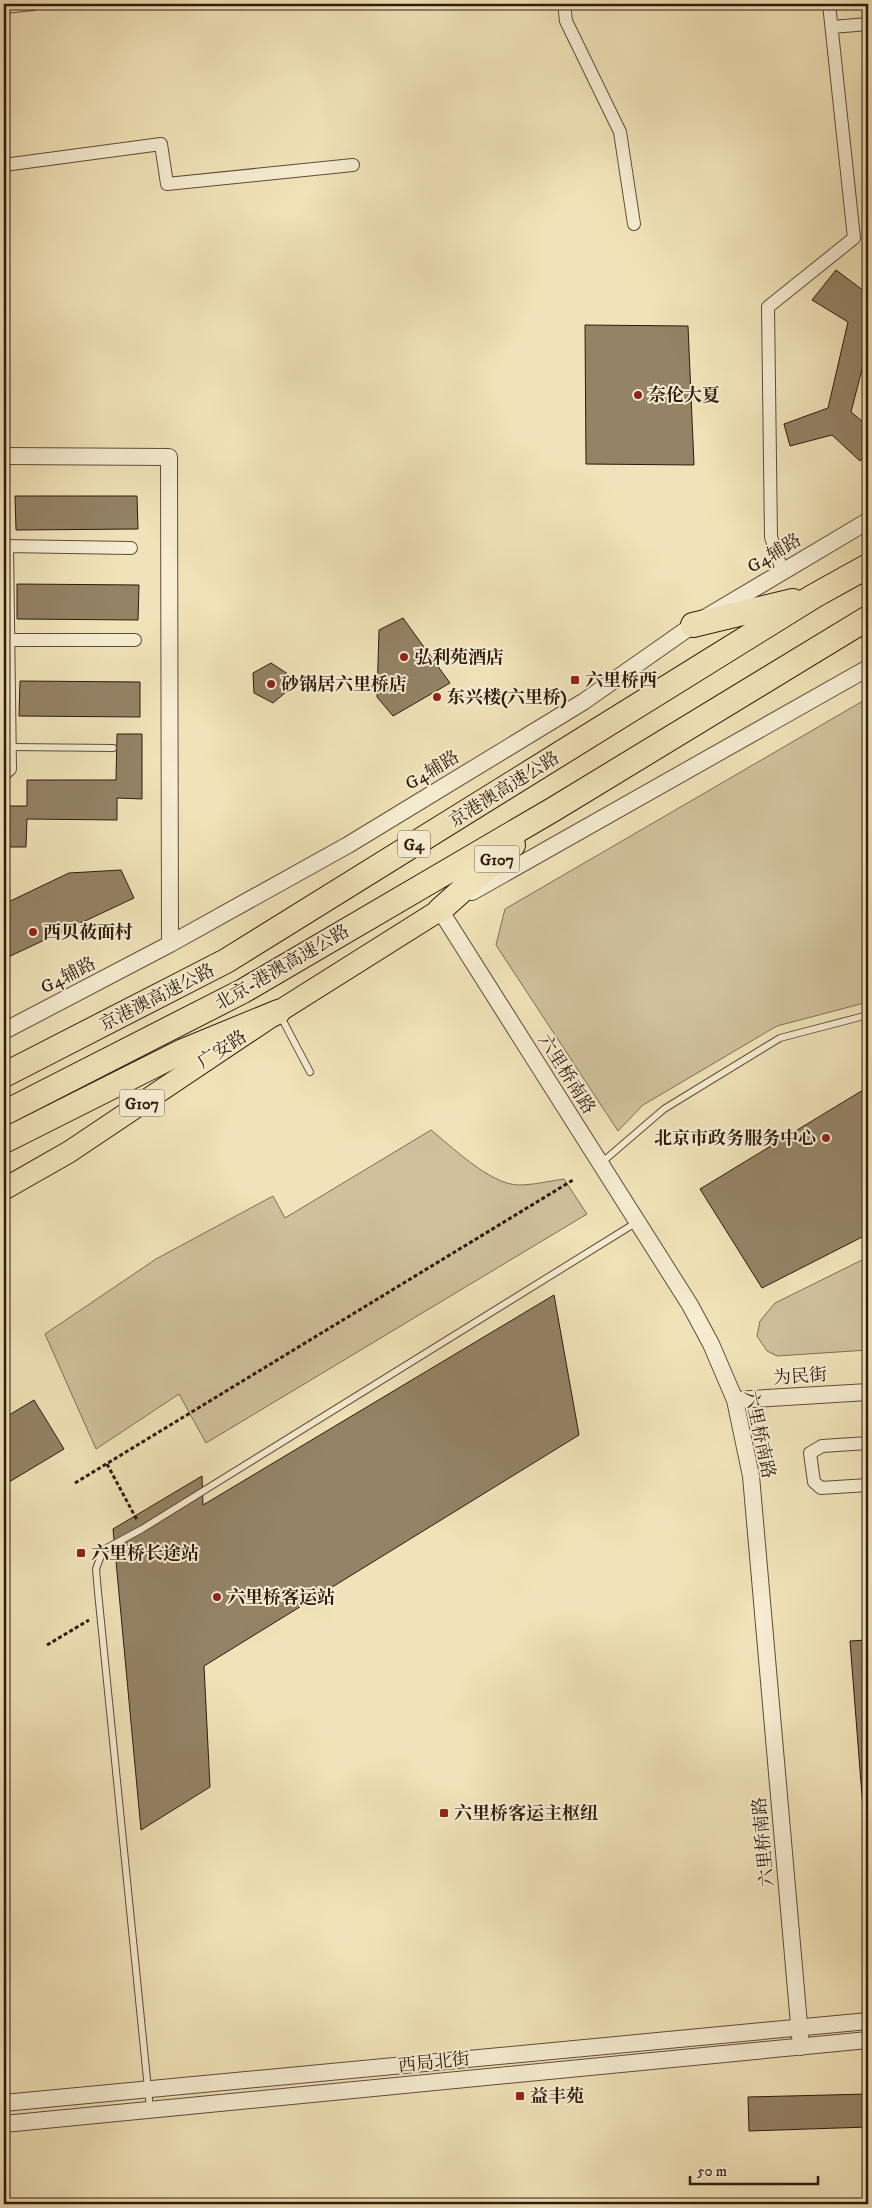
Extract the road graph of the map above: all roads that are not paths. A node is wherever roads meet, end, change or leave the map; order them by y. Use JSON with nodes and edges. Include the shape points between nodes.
{"nodes":[{"id":1,"x":33,"y":4,"type":"edge"},
{"id":2,"x":564,"y":4,"type":"edge"},
{"id":3,"x":829,"y":4,"type":"edge"},
{"id":4,"x":4,"y":7,"type":"edge"},
{"id":5,"x":868,"y":24,"type":"edge"},
{"id":6,"x":832,"y":27,"type":"junction"},
{"id":7,"x":4,"y":165,"type":"edge"},
{"id":8,"x":353,"y":165,"type":"dead end"},
{"id":9,"x":634,"y":224,"type":"dead end"},
{"id":10,"x":4,"y":456,"type":"edge"},
{"id":11,"x":868,"y":521,"type":"edge"},
{"id":12,"x":6,"y":546,"type":"edge"},
{"id":13,"x":131,"y":548,"type":"dead end"},
{"id":14,"x":868,"y":566,"type":"edge"},
{"id":15,"x":782,"y":570,"type":"junction"},
{"id":16,"x":814,"y":596,"type":"junction"},
{"id":17,"x":868,"y":618,"type":"edge"},
{"id":18,"x":693,"y":625,"type":"junction"},
{"id":19,"x":6,"y":640,"type":"edge"},
{"id":20,"x":135,"y":640,"type":"dead end"},
{"id":21,"x":868,"y":668,"type":"edge"},
{"id":22,"x":10,"y":747,"type":"junction"},
{"id":23,"x":113,"y":748,"type":"dead end"},
{"id":24,"x":4,"y":774,"type":"edge"},
{"id":25,"x":554,"y":809,"type":"junction"},
{"id":26,"x":440,"y":910,"type":"junction"},
{"id":27,"x":170,"y":944,"type":"junction"},
{"id":28,"x":278,"y":1012,"type":"junction"},
{"id":29,"x":868,"y":1015,"type":"edge"},
{"id":30,"x":4,"y":1031,"type":"edge"},
{"id":31,"x":310,"y":1072,"type":"dead end"},
{"id":32,"x":4,"y":1075,"type":"edge"},
{"id":33,"x":4,"y":1113,"type":"edge"},
{"id":34,"x":4,"y":1141,"type":"edge"},
{"id":35,"x":599,"y":1164,"type":"junction"},
{"id":36,"x":4,"y":1189,"type":"edge"},
{"id":37,"x":638,"y":1221,"type":"junction"},
{"id":38,"x":868,"y":1392,"type":"edge"},
{"id":39,"x":735,"y":1400,"type":"junction"},
{"id":40,"x":868,"y":1443,"type":"edge"},
{"id":41,"x":868,"y":1485,"type":"edge"},
{"id":42,"x":868,"y":2021,"type":"edge"},
{"id":43,"x":799,"y":2028,"type":"junction"},
{"id":44,"x":868,"y":2040,"type":"edge"},
{"id":45,"x":801,"y":2046,"type":"junction"},
{"id":46,"x":148,"y":2089,"type":"junction"},
{"id":47,"x":4,"y":2103,"type":"edge"},
{"id":48,"x":150,"y":2110,"type":"junction"},
{"id":49,"x":4,"y":2124,"type":"edge"}],
"edges":[{"from":1,"to":4,"type":"street"},
{"from":2,"to":9,"type":"street","via":[[566,21],[620,132]]},
{"from":3,"to":6,"type":"street"},
{"from":5,"to":6,"type":"street"},
{"from":6,"to":15,"type":"street","via":[[854,238],[768,307],[771,537]]},
{"from":7,"to":8,"type":"street","via":[[160,144],[167,184]]},
{"from":10,"to":27,"type":"street","via":[[169,457]]},
{"from":11,"to":15,"type":"street","name":"G4辅路"},
{"from":12,"to":13,"type":"street"},
{"from":12,"to":19,"type":"street"},
{"from":14,"to":16,"type":"highway","name":"京港澳高速公路","number":"G4"},
{"from":15,"to":18,"type":"street","name":"G4辅路"},
{"from":16,"to":18,"type":"highway"},
{"from":16,"to":32,"type":"highway","name":"京港澳高速公路","number":"G4","via":[[226,961]]},
{"from":17,"to":25,"type":"highway","number":"G4"},
{"from":18,"to":27,"type":"street","name":"G4辅路","via":[[566,712],[348,845]]},
{"from":19,"to":20,"type":"street"},
{"from":19,"to":22,"type":"street"},
{"from":21,"to":26,"type":"street"},
{"from":22,"to":23,"type":"lane"},
{"from":22,"to":24,"type":"street","via":[[10,769]]},
{"from":25,"to":26,"type":"highway","number":"G107"},
{"from":25,"to":33,"type":"highway","name":"北京-港澳高速公路","number":"G4","via":[[243,992]]},
{"from":26,"to":28,"type":"highway","name":"广安路","number":"G107"},
{"from":26,"to":35,"type":"street","name":"六里桥南路"},
{"from":27,"to":30,"type":"street","name":"G4辅路"},
{"from":28,"to":31,"type":"lane"},
{"from":28,"to":34,"type":"highway","via":[[182,1051]]},
{"from":28,"to":36,"type":"highway","name":"广安路","number":"G107","via":[[69,1152]]},
{"from":29,"to":35,"type":"lane","via":[[780,1038],[664,1109]]},
{"from":35,"to":37,"type":"street","name":"六里桥南路"},
{"from":37,"to":39,"type":"street","name":"六里桥南路","via":[[690,1305]]},
{"from":37,"to":46,"type":"lane","via":[[142,1529],[103,1550],[96,1569]]},
{"from":38,"to":39,"type":"street","name":"为民街"},
{"from":39,"to":43,"type":"street","name":"六里桥南路","via":[[751,1476]]},
{"from":40,"to":41,"type":"street","via":[[822,1446],[810,1453],[814,1482],[821,1488]]},
{"from":42,"to":43,"type":"street","name":"西局北街"},
{"from":43,"to":45,"type":"street","name":"六里桥南路"},
{"from":43,"to":46,"type":"street","name":"西局北街"},
{"from":44,"to":45,"type":"street","name":"西局北街"},
{"from":45,"to":48,"type":"street","name":"西局北街"},
{"from":46,"to":47,"type":"street","name":"西局北街"},
{"from":46,"to":48,"type":"lane"},
{"from":48,"to":49,"type":"street","name":"西局北街"}]}
